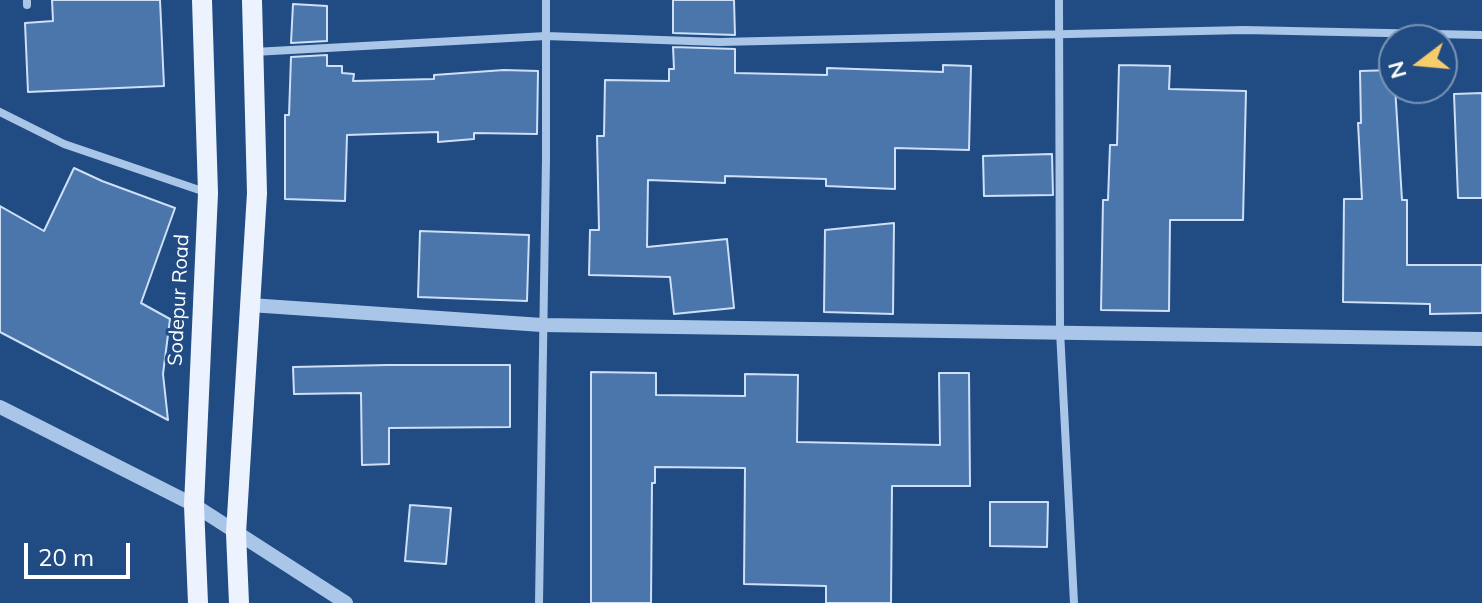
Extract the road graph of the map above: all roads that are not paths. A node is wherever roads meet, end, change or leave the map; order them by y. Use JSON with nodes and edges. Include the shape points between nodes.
{"nodes":[{"id":1,"x":202,"y":0,"type":"edge"},
{"id":2,"x":252,"y":0,"type":"edge"},
{"id":3,"x":546,"y":0,"type":"edge"},
{"id":4,"x":1059,"y":0,"type":"edge"},
{"id":5,"x":1058,"y":34,"type":"junction"},
{"id":6,"x":1482,"y":35,"type":"edge"},
{"id":7,"x":546,"y":36,"type":"junction"},
{"id":8,"x":253,"y":52,"type":"junction"},
{"id":9,"x":0,"y":112,"type":"edge"},
{"id":10,"x":208,"y":193,"type":"junction"},
{"id":11,"x":250,"y":305,"type":"junction"},
{"id":12,"x":542,"y":325,"type":"junction"},
{"id":13,"x":1060,"y":331,"type":"junction"},
{"id":14,"x":1482,"y":339,"type":"edge"},
{"id":15,"x":0,"y":407,"type":"edge"},
{"id":16,"x":194,"y":505,"type":"junction"},
{"id":17,"x":236,"y":533,"type":"junction"},
{"id":18,"x":198,"y":603,"type":"edge"},
{"id":19,"x":239,"y":603,"type":"edge"},
{"id":20,"x":346,"y":603,"type":"edge"},
{"id":21,"x":539,"y":603,"type":"edge"},
{"id":22,"x":1074,"y":603,"type":"edge"}],
"edges":[{"from":1,"to":10,"type":"main road","name":"Sodepur Road"},
{"from":2,"to":8,"type":"main road"},
{"from":3,"to":7,"type":"street"},
{"from":4,"to":5,"type":"street"},
{"from":5,"to":6,"type":"street","via":[[1244,30]]},
{"from":5,"to":7,"type":"street","via":[[719,42]]},
{"from":5,"to":13,"type":"street"},
{"from":7,"to":8,"type":"street"},
{"from":7,"to":12,"type":"street"},
{"from":8,"to":11,"type":"main road","via":[[257,193]]},
{"from":9,"to":10,"type":"street","via":[[64,144]]},
{"from":10,"to":16,"type":"main road","name":"Sodepur Road"},
{"from":11,"to":12,"type":"street"},
{"from":11,"to":17,"type":"main road"},
{"from":12,"to":13,"type":"street"},
{"from":12,"to":21,"type":"street"},
{"from":13,"to":14,"type":"street"},
{"from":13,"to":22,"type":"street"},
{"from":15,"to":16,"type":"street"},
{"from":16,"to":17,"type":"street"},
{"from":16,"to":18,"type":"main road","name":"Sodepur Road"},
{"from":17,"to":19,"type":"main road"},
{"from":17,"to":20,"type":"street"}]}
